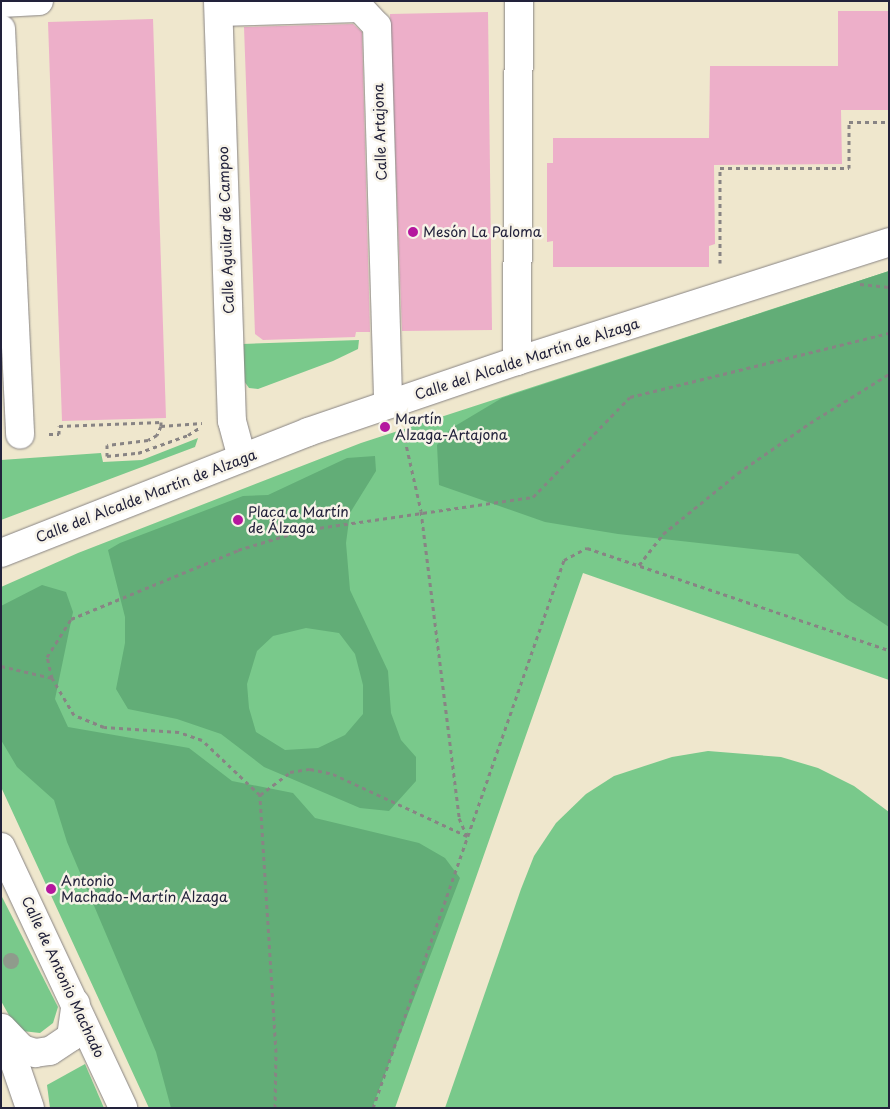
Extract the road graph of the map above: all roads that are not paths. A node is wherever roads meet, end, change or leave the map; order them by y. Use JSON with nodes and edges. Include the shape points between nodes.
{"nodes":[{"id":1,"x":39,"y":1,"type":"edge"},
{"id":2,"x":519,"y":1,"type":"edge"},
{"id":3,"x":1,"y":3,"type":"edge"},
{"id":4,"x":219,"y":7,"type":"edge"},
{"id":5,"x":1,"y":29,"type":"edge"},
{"id":6,"x":889,"y":242,"type":"edge"},
{"id":7,"x":517,"y":361,"type":"junction"},
{"id":8,"x":395,"y":413,"type":"junction"},
{"id":9,"x":20,"y":435,"type":"road end"},
{"id":10,"x":242,"y":458,"type":"junction"},
{"id":11,"x":1,"y":553,"type":"edge"},
{"id":12,"x":1,"y":847,"type":"edge"},
{"id":13,"x":76,"y":1003,"type":"junction"},
{"id":14,"x":2,"y":1027,"type":"edge"},
{"id":15,"x":30,"y":1108,"type":"edge"},
{"id":16,"x":123,"y":1108,"type":"edge"}],
"edges":[{"from":1,"to":3,"type":"street"},
{"from":2,"to":7,"type":"street"},
{"from":4,"to":8,"type":"street","name":"Calle Artajona","via":[[360,8],[377,26]]},
{"from":4,"to":10,"type":"street","name":"Calle Aguilar de Campoo","via":[[232,421]]},
{"from":5,"to":9,"type":"street"},
{"from":6,"to":7,"type":"street","name":"Calle del Alcalde Martín de Alzaga"},
{"from":7,"to":8,"type":"street","name":"Calle del Alcalde Martín de Alzaga"},
{"from":8,"to":10,"type":"street","name":"Calle del Alcalde Martín de Alzaga"},
{"from":10,"to":11,"type":"street","name":"Calle del Alcalde Martín de Alzaga"},
{"from":12,"to":13,"type":"street","name":"Calle de Antonio Machado"},
{"from":13,"to":14,"type":"street","via":[[71,1037],[50,1051],[35,1053],[22,1049]]},
{"from":13,"to":16,"type":"street","name":"Calle de Antonio Machado"},
{"from":14,"to":15,"type":"street"}]}
